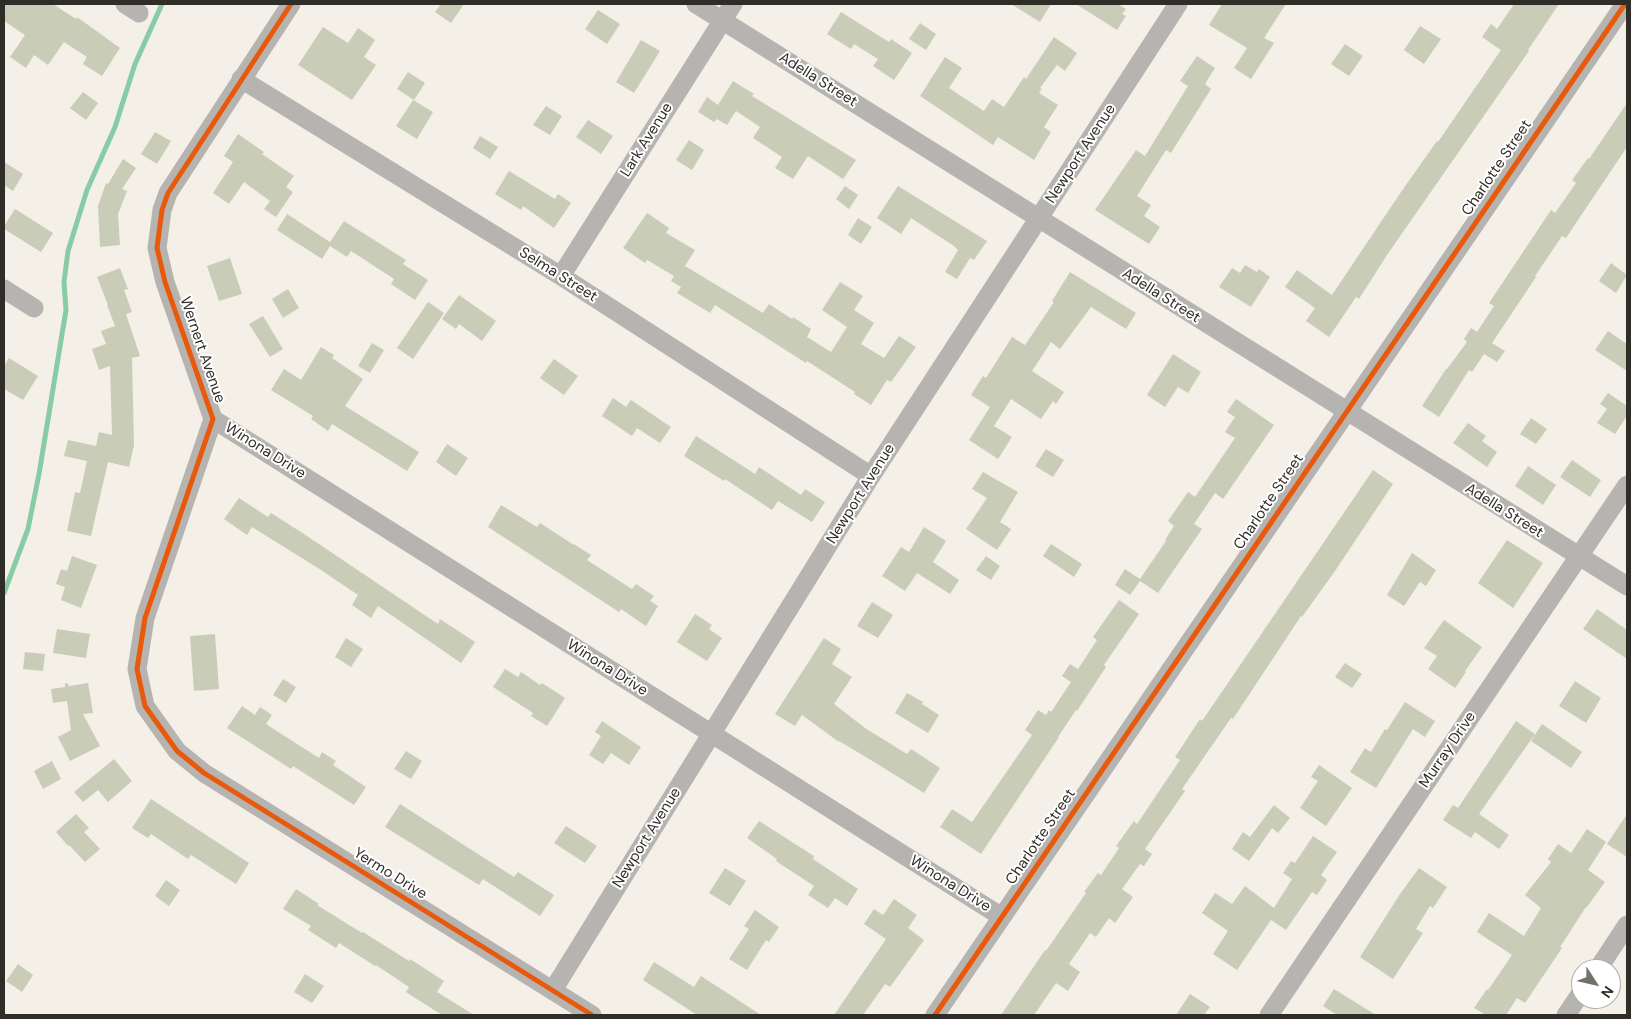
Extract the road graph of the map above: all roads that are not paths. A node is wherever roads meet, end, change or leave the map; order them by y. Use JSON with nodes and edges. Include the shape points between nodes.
{"nodes":[{"id":1,"x":291,"y":4,"type":"edge"},
{"id":2,"x":696,"y":4,"type":"edge"},
{"id":3,"x":733,"y":4,"type":"edge"},
{"id":4,"x":1178,"y":4,"type":"edge"},
{"id":5,"x":1625,"y":4,"type":"edge"},
{"id":6,"x":722,"y":20,"type":"junction"},
{"id":7,"x":241,"y":79,"type":"junction"},
{"id":8,"x":1040,"y":219,"type":"junction"},
{"id":9,"x":561,"y":276,"type":"junction"},
{"id":10,"x":4,"y":289,"type":"edge"},
{"id":11,"x":34,"y":308,"type":"dead end"},
{"id":12,"x":1346,"y":412,"type":"junction"},
{"id":13,"x":213,"y":418,"type":"junction"},
{"id":14,"x":871,"y":476,"type":"junction"},
{"id":15,"x":1627,"y":485,"type":"edge"},
{"id":16,"x":1578,"y":556,"type":"junction"},
{"id":17,"x":1627,"y":586,"type":"edge"},
{"id":18,"x":712,"y":734,"type":"junction"},
{"id":19,"x":177,"y":751,"type":"joint"},
{"id":20,"x":1002,"y":917,"type":"junction"},
{"id":21,"x":1627,"y":925,"type":"edge"},
{"id":22,"x":1605,"y":959,"type":"edge"},
{"id":23,"x":553,"y":990,"type":"junction"},
{"id":24,"x":592,"y":1015,"type":"edge"},
{"id":25,"x":935,"y":1015,"type":"edge"},
{"id":26,"x":1269,"y":1015,"type":"edge"}],
"edges":[{"from":1,"to":7,"type":"street","name":"Wernert Avenue"},
{"from":2,"to":6,"type":"street","name":"Adella Street"},
{"from":3,"to":6,"type":"street","name":"Lark Avenue"},
{"from":4,"to":8,"type":"street","name":"Newport Avenue"},
{"from":5,"to":12,"type":"street","name":"Charlotte Street"},
{"from":6,"to":8,"type":"street","name":"Adella Street"},
{"from":6,"to":9,"type":"street","name":"Lark Avenue"},
{"from":7,"to":9,"type":"street","name":"Selma Street"},
{"from":7,"to":13,"type":"street","name":"Wernert Avenue","via":[[168,193],[162,210],[157,248],[165,282]]},
{"from":8,"to":12,"type":"street","name":"Adella Street"},
{"from":8,"to":14,"type":"street","name":"Newport Avenue"},
{"from":9,"to":14,"type":"street","name":"Selma Street"},
{"from":10,"to":11,"type":"street"},
{"from":12,"to":16,"type":"street","name":"Adella Street"},
{"from":12,"to":20,"type":"street","name":"Charlotte Street"},
{"from":13,"to":18,"type":"street","name":"Winona Drive"},
{"from":13,"to":19,"type":"street","name":"Wernert Avenue","via":[[145,618],[137,669],[145,706]]},
{"from":14,"to":18,"type":"street","name":"Newport Avenue"},
{"from":15,"to":16,"type":"street","name":"Murray Drive"},
{"from":16,"to":17,"type":"street","name":"Adella Street"},
{"from":16,"to":26,"type":"street","name":"Murray Drive"},
{"from":18,"to":20,"type":"street","name":"Winona Drive"},
{"from":18,"to":23,"type":"street","name":"Newport Avenue"},
{"from":19,"to":23,"type":"street","name":"Yermo Drive","via":[[204,773]]},
{"from":20,"to":25,"type":"street","name":"Charlotte Street"},
{"from":21,"to":22,"type":"street"},
{"from":23,"to":24,"type":"street","name":"Yermo Drive"}]}
